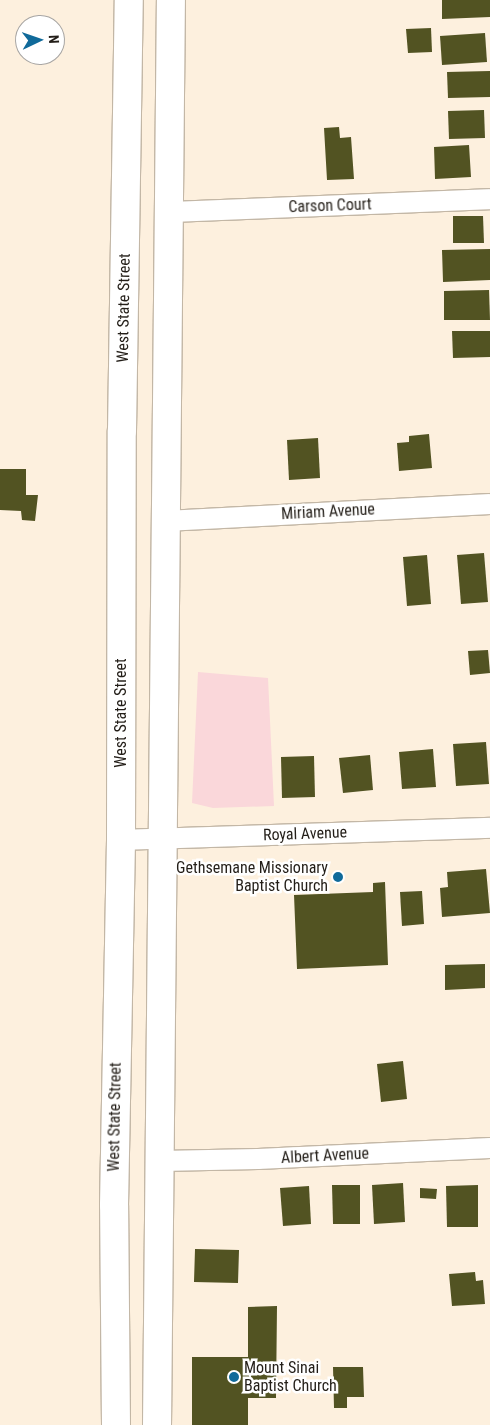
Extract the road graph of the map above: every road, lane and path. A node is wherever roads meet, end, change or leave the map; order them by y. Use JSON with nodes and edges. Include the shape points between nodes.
{"nodes":[{"id":1,"x":129,"y":0,"type":"edge"},
{"id":2,"x":171,"y":0,"type":"edge"},
{"id":3,"x":490,"y":199,"type":"edge"},
{"id":4,"x":169,"y":212,"type":"junction"},
{"id":5,"x":490,"y":504,"type":"edge"},
{"id":6,"x":166,"y":520,"type":"junction"},
{"id":7,"x":490,"y":828,"type":"edge"},
{"id":8,"x":163,"y":838,"type":"junction"},
{"id":9,"x":121,"y":840,"type":"junction"},
{"id":10,"x":490,"y":1148,"type":"edge"},
{"id":11,"x":160,"y":1161,"type":"junction"},
{"id":12,"x":116,"y":1425,"type":"edge"},
{"id":13,"x":157,"y":1425,"type":"edge"}],
"edges":[{"from":1,"to":9,"type":"main road","name":"West State Street","via":[[122,431]]},
{"from":2,"to":4,"type":"main road"},
{"from":3,"to":4,"type":"street","name":"Carson Court"},
{"from":4,"to":6,"type":"main road"},
{"from":5,"to":6,"type":"street","name":"Miriam Avenue"},
{"from":6,"to":8,"type":"main road"},
{"from":7,"to":8,"type":"street","name":"Royal Avenue"},
{"from":8,"to":9,"type":"street","name":"Royal Avenue"},
{"from":8,"to":11,"type":"main road"},
{"from":9,"to":12,"type":"main road","name":"West State Street","via":[[114,1205]]},
{"from":10,"to":11,"type":"street","name":"Albert Avenue"},
{"from":11,"to":13,"type":"main road"}]}
